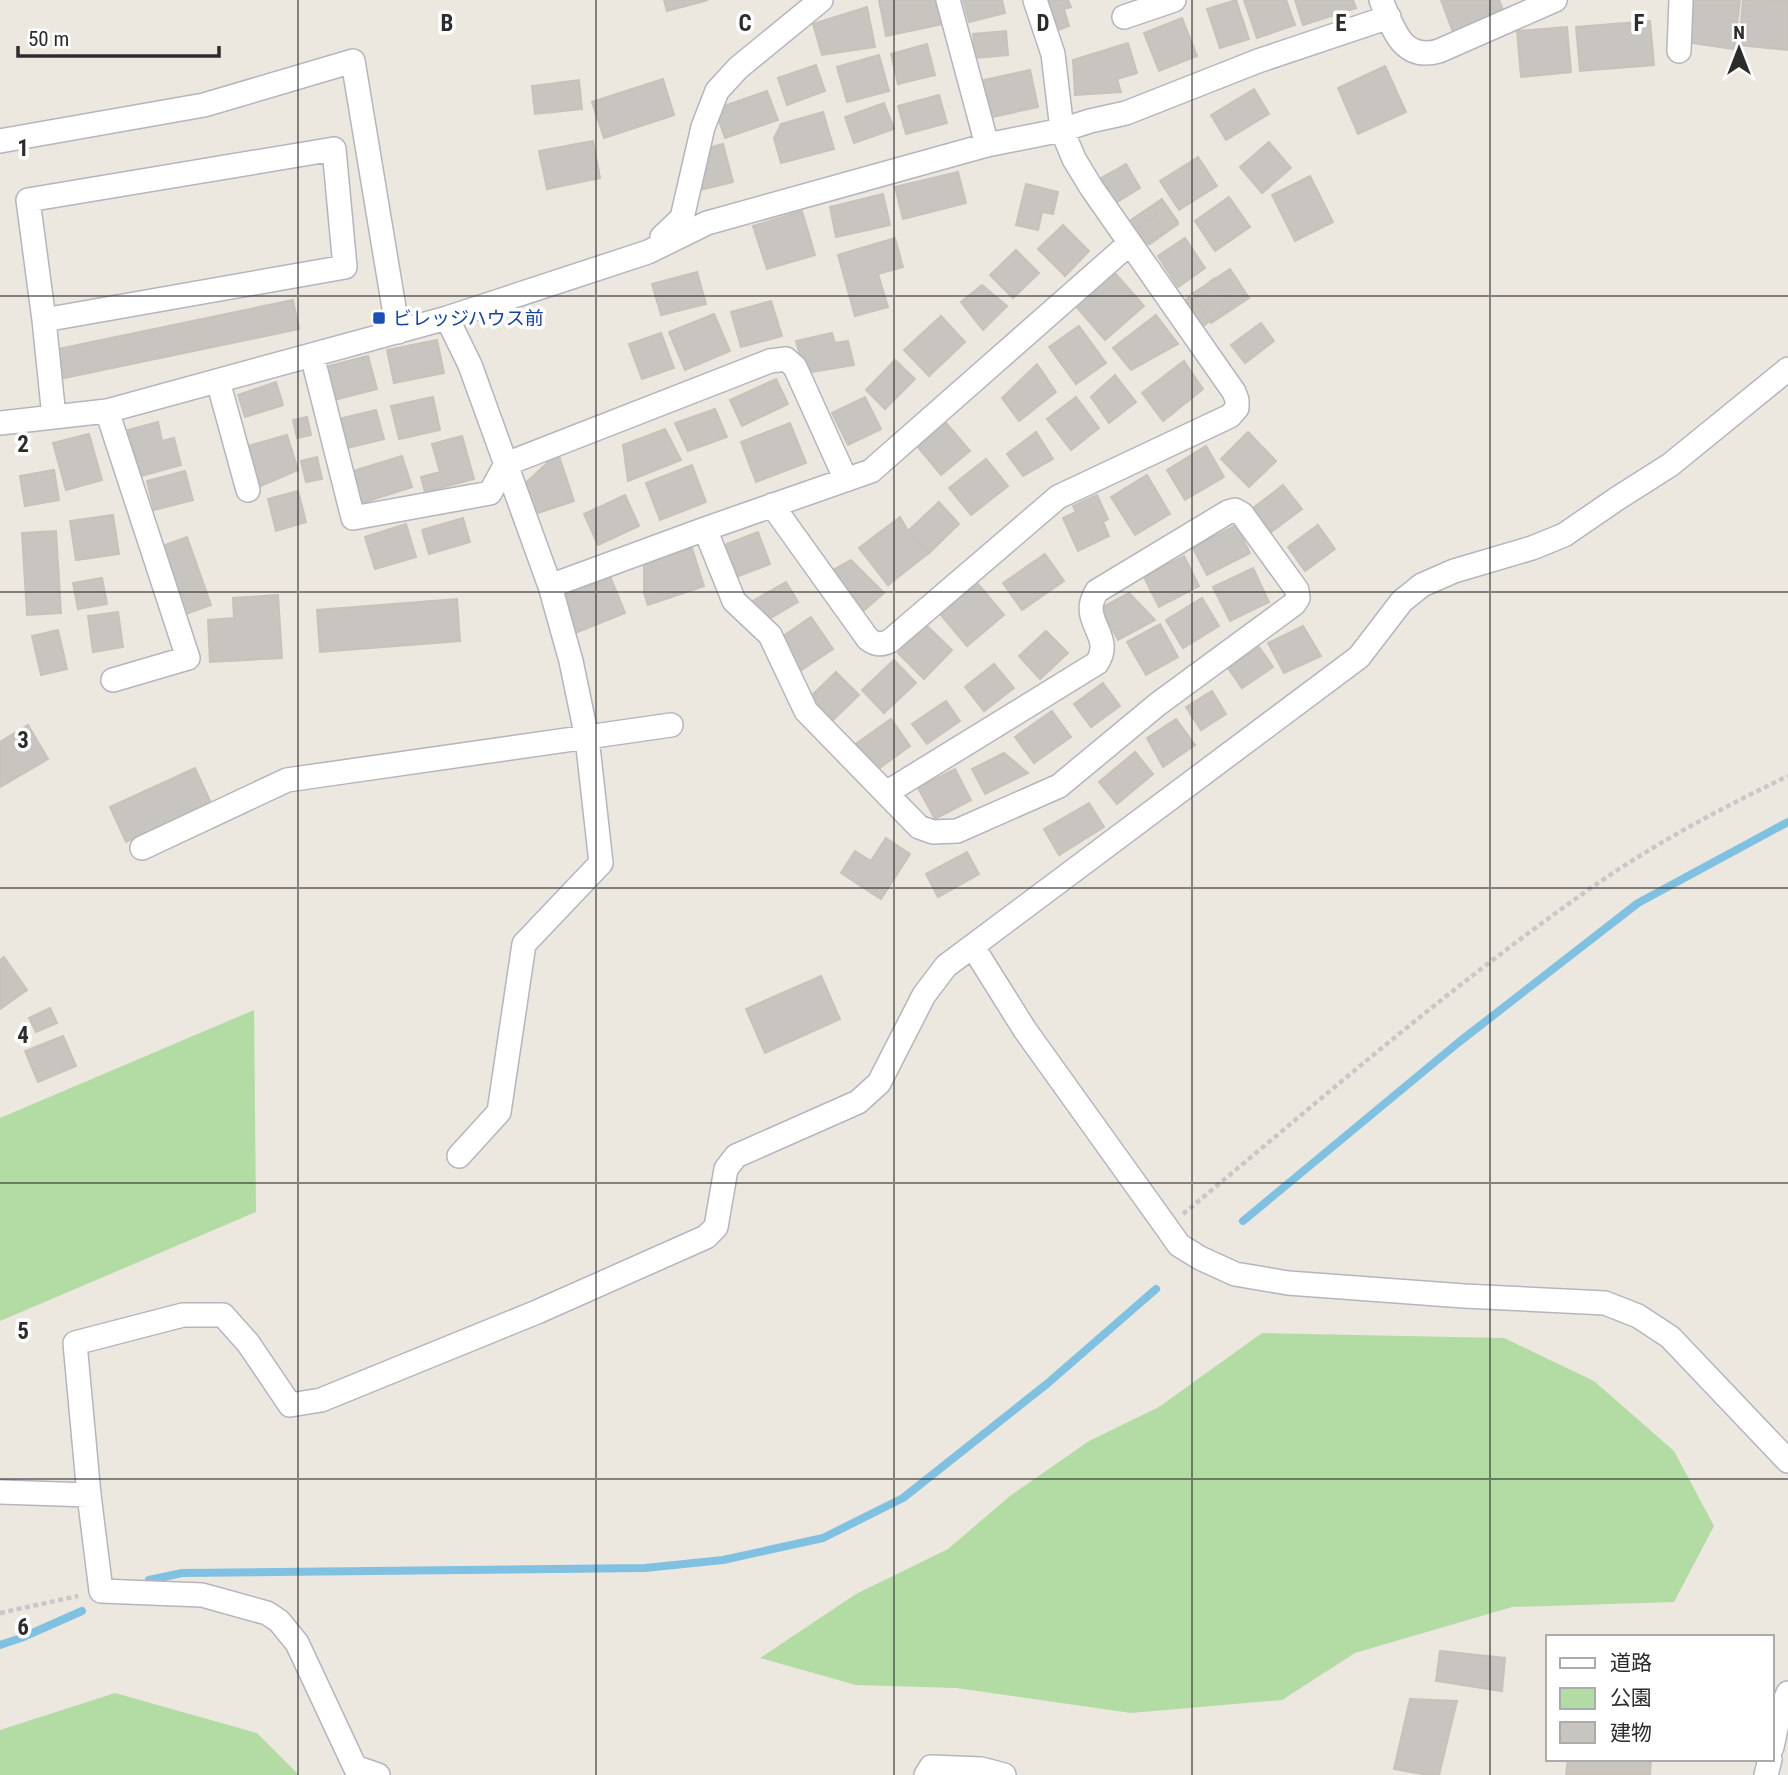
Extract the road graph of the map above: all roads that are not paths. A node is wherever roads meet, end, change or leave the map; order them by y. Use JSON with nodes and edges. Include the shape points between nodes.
{"nodes":[{"id":1,"x":821,"y":0,"type":"edge"},
{"id":2,"x":948,"y":0,"type":"edge"},
{"id":3,"x":1035,"y":0,"type":"edge"},
{"id":4,"x":1174,"y":0,"type":"edge"},
{"id":5,"x":1555,"y":0,"type":"edge"},
{"id":6,"x":1681,"y":0,"type":"edge"},
{"id":7,"x":1385,"y":9,"type":"edge"},
{"id":8,"x":1124,"y":18,"type":"dead end"},
{"id":9,"x":1679,"y":51,"type":"dead end"},
{"id":10,"x":1062,"y":130,"type":"junction"},
{"id":11,"x":0,"y":141,"type":"edge"},
{"id":12,"x":987,"y":145,"type":"junction"},
{"id":13,"x":1130,"y":243,"type":"junction"},
{"id":14,"x":648,"y":252,"type":"junction"},
{"id":15,"x":447,"y":318,"type":"junction"},
{"id":16,"x":44,"y":320,"type":"junction"},
{"id":17,"x":398,"y":332,"type":"junction"},
{"id":18,"x":312,"y":355,"type":"junction"},
{"id":19,"x":1788,"y":369,"type":"edge"},
{"id":20,"x":218,"y":381,"type":"junction"},
{"id":21,"x":107,"y":411,"type":"junction"},
{"id":22,"x":54,"y":417,"type":"junction"},
{"id":23,"x":0,"y":423,"type":"edge"},
{"id":24,"x":506,"y":464,"type":"junction"},
{"id":25,"x":846,"y":480,"type":"junction"},
{"id":26,"x":248,"y":490,"type":"dead end"},
{"id":27,"x":772,"y":505,"type":"junction"},
{"id":28,"x":705,"y":529,"type":"junction"},
{"id":29,"x":550,"y":586,"type":"junction"},
{"id":30,"x":113,"y":680,"type":"dead end"},
{"id":31,"x":671,"y":725,"type":"dead end"},
{"id":32,"x":587,"y":738,"type":"junction"},
{"id":33,"x":886,"y":793,"type":"junction"},
{"id":34,"x":142,"y":848,"type":"dead end"},
{"id":35,"x":973,"y":947,"type":"junction"},
{"id":36,"x":459,"y":1156,"type":"dead end"},
{"id":37,"x":1788,"y":1461,"type":"edge"},
{"id":38,"x":0,"y":1492,"type":"edge"},
{"id":39,"x":89,"y":1495,"type":"junction"},
{"id":40,"x":1788,"y":1693,"type":"edge"},
{"id":41,"x":1774,"y":1738,"type":"edge"},
{"id":42,"x":378,"y":1775,"type":"edge"},
{"id":43,"x":926,"y":1775,"type":"edge"},
{"id":44,"x":1004,"y":1775,"type":"edge"}],
"edges":[{"from":1,"to":14,"type":"street","via":[[716,91],[682,218]]},
{"from":2,"to":12,"type":"street"},
{"from":3,"to":10,"type":"street","via":[[1053,54]]},
{"from":4,"to":8,"type":"street"},
{"from":5,"to":7,"type":"street","via":[[1428,54],[1402,44]]},
{"from":6,"to":9,"type":"street"},
{"from":7,"to":10,"type":"street","via":[[1126,113]]},
{"from":10,"to":12,"type":"street"},
{"from":10,"to":13,"type":"street","via":[[1085,178]]},
{"from":11,"to":17,"type":"street","via":[[204,104],[353,61]]},
{"from":12,"to":14,"type":"street","via":[[707,223]]},
{"from":13,"to":25,"type":"street","via":[[871,471]]},
{"from":13,"to":27,"type":"street","via":[[1234,392],[1237,408],[1230,416],[1058,498],[883,645],[868,639]]},
{"from":14,"to":15,"type":"street"},
{"from":15,"to":17,"type":"street"},
{"from":15,"to":24,"type":"street","via":[[470,365]]},
{"from":16,"to":16,"type":"street","via":[[27,200],[334,149],[345,267]]},
{"from":16,"to":22,"type":"street"},
{"from":17,"to":18,"type":"street"},
{"from":18,"to":20,"type":"street"},
{"from":18,"to":24,"type":"street","via":[[353,519],[490,494]]},
{"from":19,"to":35,"type":"street","via":[[1670,465],[1564,536],[1422,585],[1402,601],[1359,657]]},
{"from":20,"to":21,"type":"street"},
{"from":20,"to":26,"type":"street"},
{"from":21,"to":22,"type":"street"},
{"from":21,"to":30,"type":"street","via":[[188,658]]},
{"from":22,"to":23,"type":"street"},
{"from":24,"to":25,"type":"street","via":[[770,361],[786,359],[795,367]]},
{"from":24,"to":29,"type":"street"},
{"from":25,"to":27,"type":"street"},
{"from":27,"to":28,"type":"street"},
{"from":28,"to":29,"type":"street"},
{"from":28,"to":33,"type":"street","via":[[734,601],[770,635],[806,711]]},
{"from":29,"to":32,"type":"street"},
{"from":31,"to":32,"type":"street"},
{"from":32,"to":34,"type":"street","via":[[287,780]]},
{"from":32,"to":36,"type":"street","via":[[601,863],[524,944],[499,1112]]},
{"from":33,"to":33,"type":"street","via":[[919,827],[933,832],[957,831],[1059,786],[1158,704],[1294,604],[1297,590],[1242,514],[1228,512],[1097,591],[1091,611],[1101,637],[1097,663]]},
{"from":35,"to":37,"type":"street","via":[[1025,1030],[1167,1228],[1180,1245],[1200,1258],[1235,1273],[1287,1283],[1605,1303],[1670,1336]]},
{"from":35,"to":39,"type":"street","via":[[946,966],[924,995],[879,1083],[858,1102],[736,1156],[726,1169],[716,1227],[706,1237],[537,1312],[321,1400],[290,1405],[223,1315],[183,1315],[75,1343]]},
{"from":38,"to":39,"type":"street"},
{"from":39,"to":42,"type":"street","via":[[101,1591],[202,1595],[267,1613],[297,1643],[355,1767]]},
{"from":40,"to":41,"type":"street"},
{"from":43,"to":44,"type":"street","via":[[931,1766]]}]}
